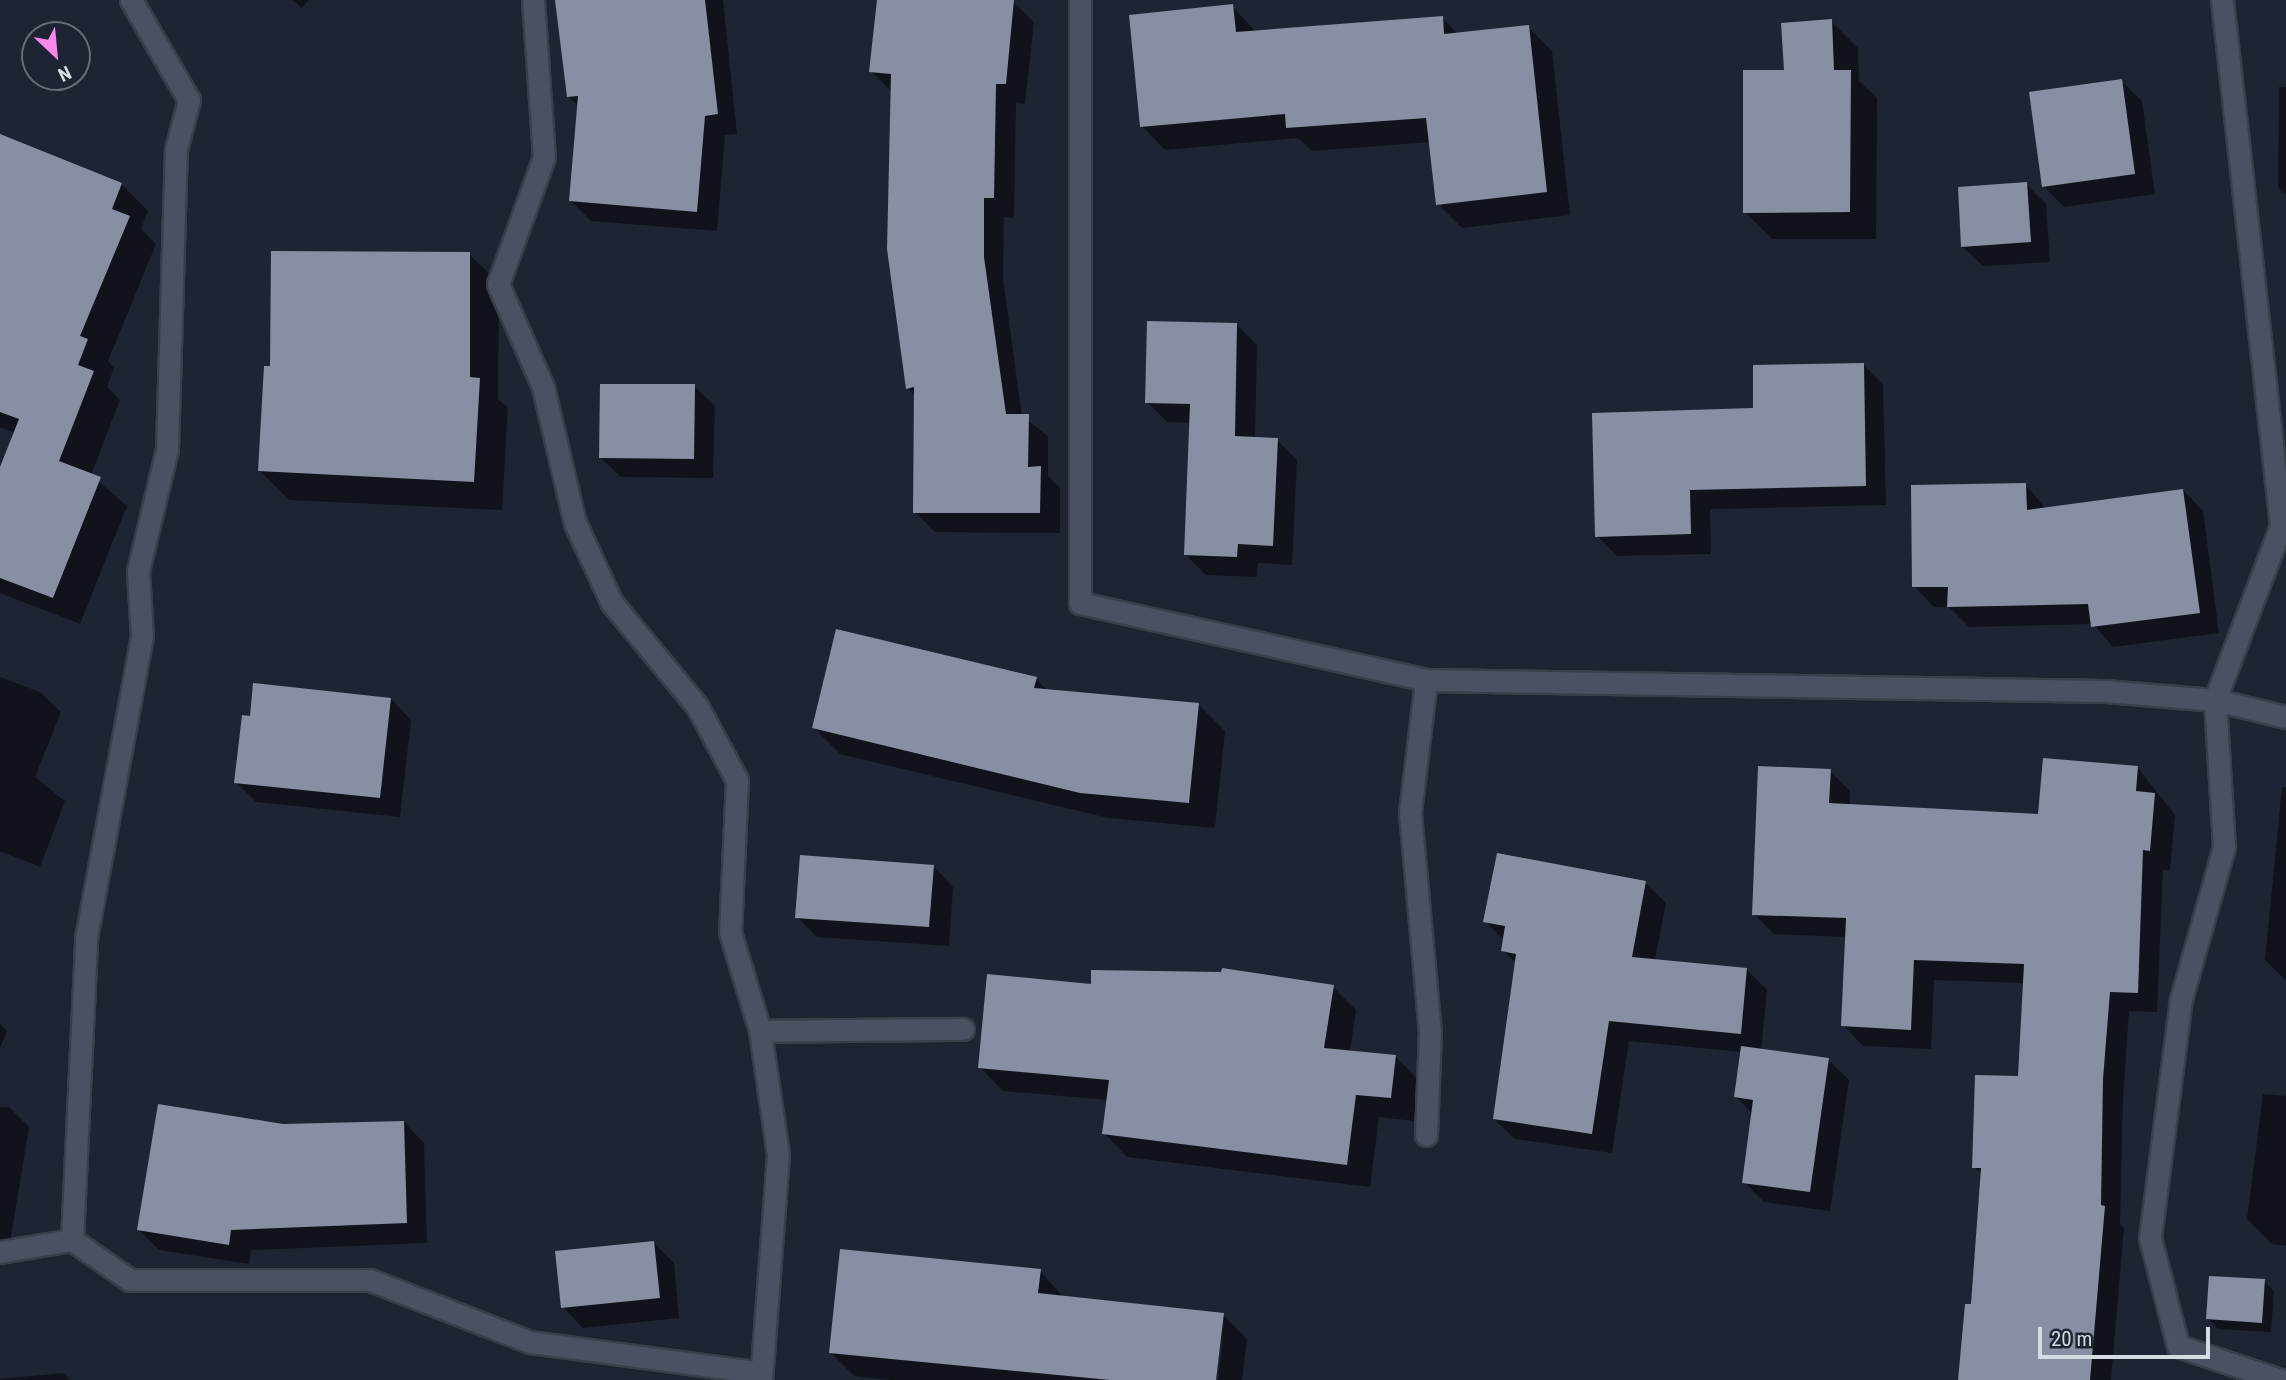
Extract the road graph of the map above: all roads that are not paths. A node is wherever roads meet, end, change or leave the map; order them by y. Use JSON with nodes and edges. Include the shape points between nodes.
{"nodes":[{"id":1,"x":131,"y":0,"type":"edge"},
{"id":2,"x":533,"y":0,"type":"edge"},
{"id":3,"x":1080,"y":0,"type":"edge"},
{"id":4,"x":2222,"y":0,"type":"edge"},
{"id":5,"x":1426,"y":680,"type":"junction"},
{"id":6,"x":2215,"y":699,"type":"junction"},
{"id":7,"x":2286,"y":717,"type":"edge"},
{"id":8,"x":963,"y":1029,"type":"dead end"},
{"id":9,"x":760,"y":1031,"type":"junction"},
{"id":10,"x":1426,"y":1135,"type":"dead end"},
{"id":11,"x":72,"y":1240,"type":"junction"},
{"id":12,"x":0,"y":1252,"type":"edge"},
{"id":13,"x":761,"y":1377,"type":"edge"},
{"id":14,"x":2280,"y":1380,"type":"edge"}],
"edges":[{"from":1,"to":11,"type":"street","via":[[189,100],[176,149],[167,449],[138,570],[142,637],[86,938]]},
{"from":2,"to":9,"type":"street","via":[[544,157],[498,284],[543,387],[575,523],[612,603],[697,706],[737,780],[730,932]]},
{"from":3,"to":5,"type":"street","via":[[1080,603]]},
{"from":4,"to":6,"type":"street","via":[[2281,526]]},
{"from":5,"to":6,"type":"street","via":[[2105,691]]},
{"from":5,"to":10,"type":"street","via":[[1410,813],[1430,1031]]},
{"from":6,"to":7,"type":"street"},
{"from":6,"to":14,"type":"street","via":[[2224,847],[2181,999],[2150,1237],[2178,1346]]},
{"from":8,"to":9,"type":"street"},
{"from":9,"to":13,"type":"street","via":[[778,1155]]},
{"from":11,"to":12,"type":"street"},
{"from":11,"to":13,"type":"street","via":[[130,1280],[370,1280],[530,1342]]}]}
